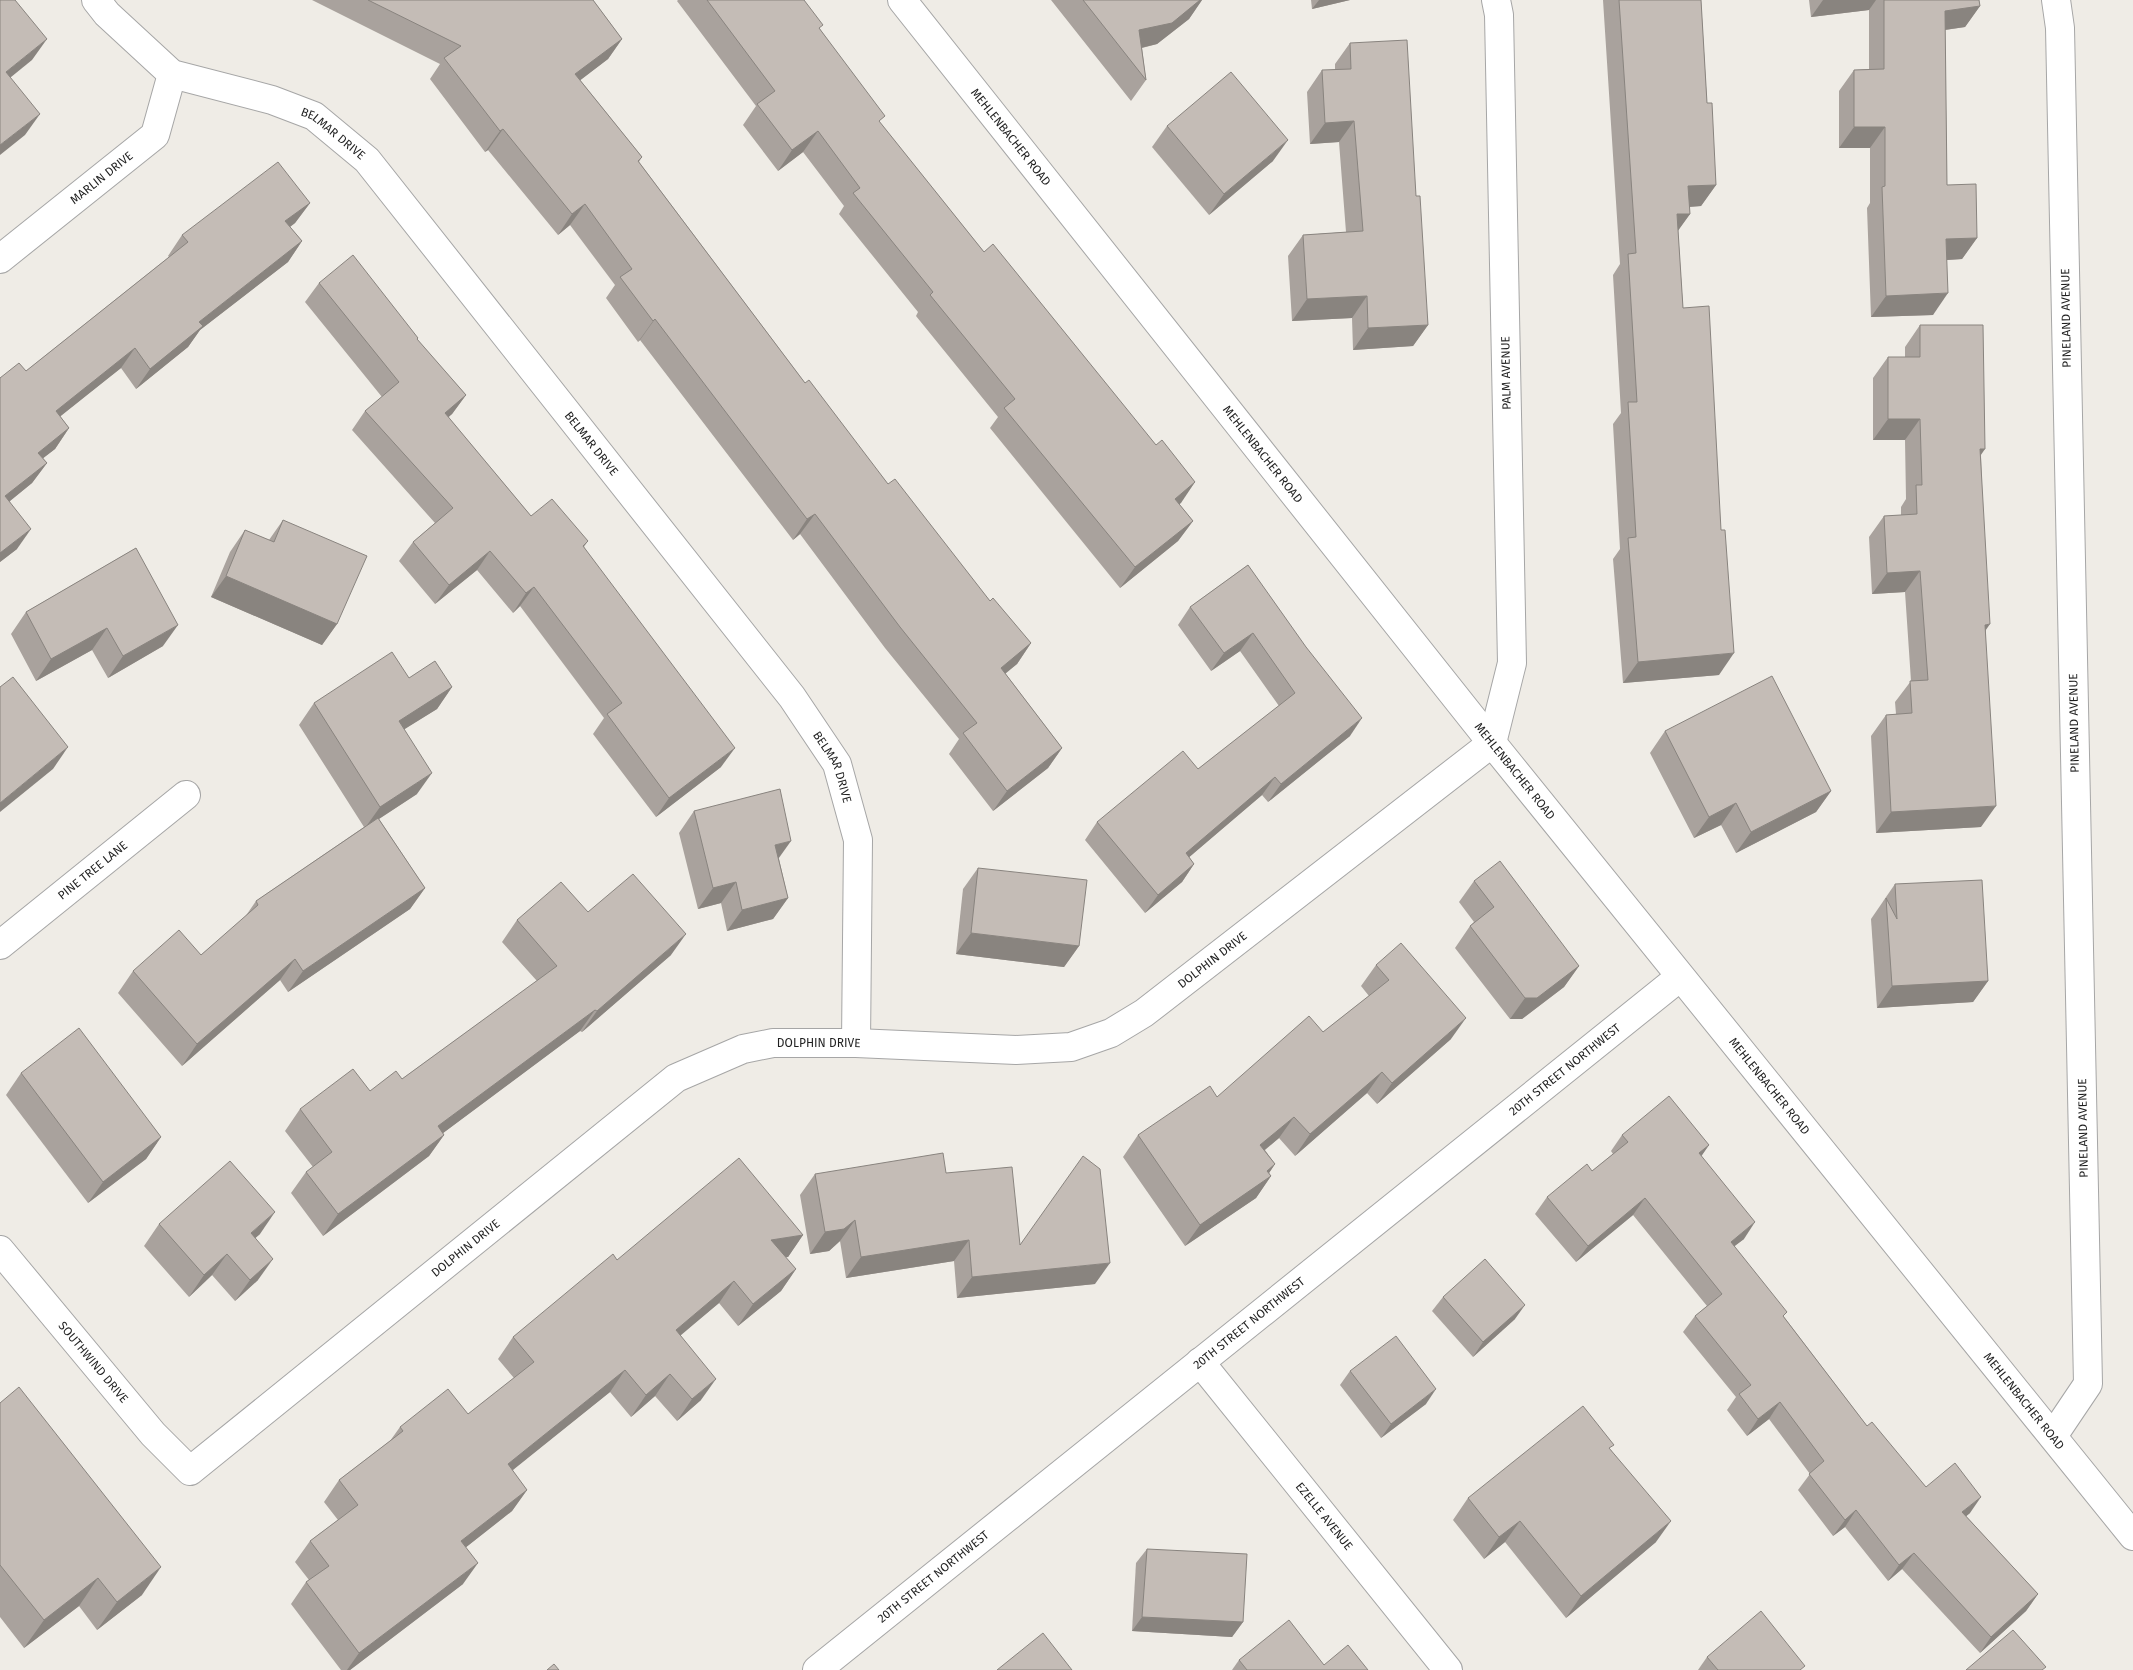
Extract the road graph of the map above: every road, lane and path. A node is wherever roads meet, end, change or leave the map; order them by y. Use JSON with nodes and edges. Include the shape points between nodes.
{"nodes":[{"id":1,"x":96,"y":0,"type":"edge"},
{"id":2,"x":902,"y":0,"type":"edge"},
{"id":3,"x":1496,"y":0,"type":"edge"},
{"id":4,"x":2056,"y":0,"type":"edge"},
{"id":5,"x":172,"y":74,"type":"junction"},
{"id":6,"x":0,"y":259,"type":"edge"},
{"id":7,"x":1492,"y":743,"type":"junction"},
{"id":8,"x":186,"y":795,"type":"dead end"},
{"id":9,"x":0,"y":945,"type":"edge"},
{"id":10,"x":1680,"y":977,"type":"junction"},
{"id":11,"x":856,"y":1043,"type":"junction"},
{"id":12,"x":0,"y":1250,"type":"edge"},
{"id":13,"x":1200,"y":1362,"type":"junction"},
{"id":14,"x":2053,"y":1436,"type":"junction"},
{"id":15,"x":190,"y":1471,"type":"joint"},
{"id":16,"x":2133,"y":1536,"type":"edge"},
{"id":17,"x":817,"y":1670,"type":"edge"},
{"id":18,"x":1448,"y":1670,"type":"edge"}],
"edges":[{"from":1,"to":5,"type":"street","name":"BELMAR DRIVE"},
{"from":2,"to":7,"type":"street","name":"MEHLENBACHER ROAD"},
{"from":3,"to":7,"type":"street","name":"PALM AVENUE","via":[[1499,15],[1512,663]]},
{"from":4,"to":14,"type":"street","name":"PINELAND AVENUE","via":[[2060,38],[2088,1384]]},
{"from":5,"to":6,"type":"street","name":"MARLIN DRIVE","via":[[155,135]]},
{"from":5,"to":11,"type":"street","name":"BELMAR DRIVE","via":[[272,100],[314,116],[367,160],[792,697],[837,764],[858,840]]},
{"from":7,"to":10,"type":"street","name":"MEHLENBACHER ROAD"},
{"from":7,"to":11,"type":"street","name":"DOLPHIN DRIVE","via":[[1152,1007],[1111,1033],[1071,1047],[1016,1050]]},
{"from":8,"to":9,"type":"street","name":"PINE TREE LANE"},
{"from":10,"to":13,"type":"street","name":"20TH STREET NORTHWEST"},
{"from":10,"to":14,"type":"street","name":"MEHLENBACHER ROAD"},
{"from":11,"to":15,"type":"street","name":"DOLPHIN DRIVE","via":[[773,1043],[743,1049],[676,1078]]},
{"from":12,"to":15,"type":"street","name":"SOUTHWIND DRIVE","via":[[153,1434]]},
{"from":13,"to":17,"type":"street","name":"20TH STREET NORTHWEST"},
{"from":13,"to":18,"type":"street","name":"EZELLE AVENUE"},
{"from":14,"to":16,"type":"street","name":"MEHLENBACHER ROAD"}]}
